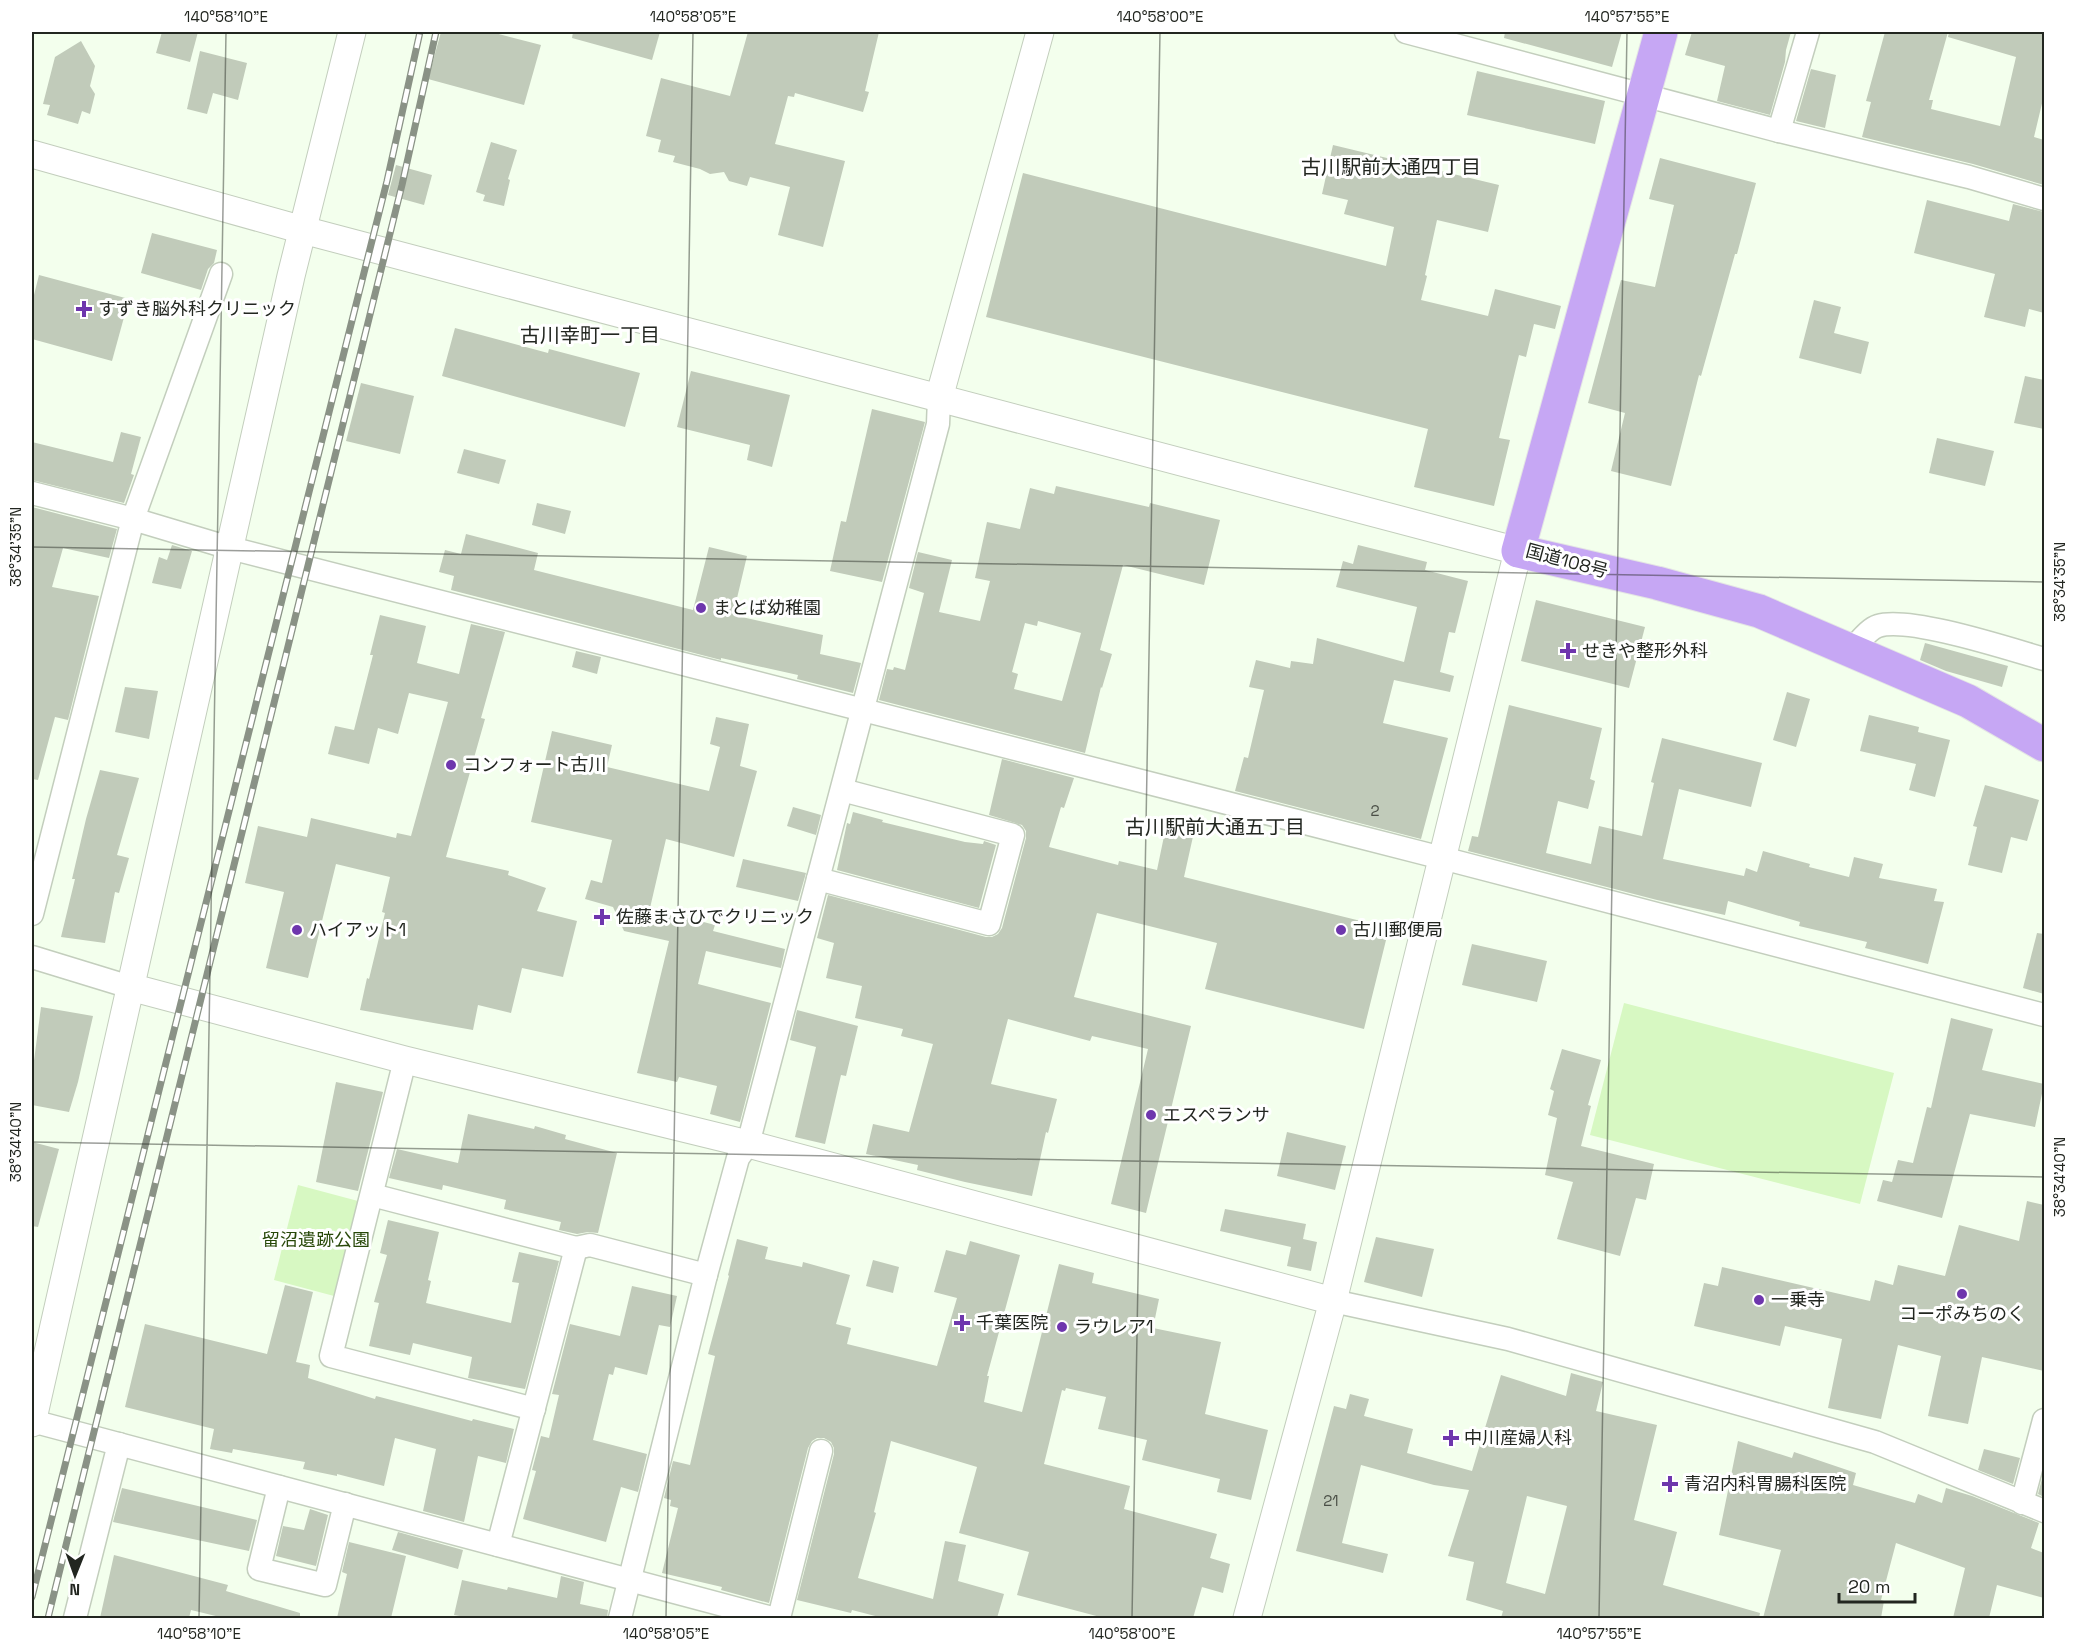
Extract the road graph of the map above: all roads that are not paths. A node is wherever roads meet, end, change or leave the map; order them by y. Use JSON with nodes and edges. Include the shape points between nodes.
{"nodes":[{"id":1,"x":352,"y":32,"type":"edge"},
{"id":2,"x":1040,"y":32,"type":"edge"},
{"id":3,"x":1406,"y":32,"type":"edge"},
{"id":4,"x":1661,"y":32,"type":"edge"},
{"id":5,"x":1808,"y":32,"type":"edge"},
{"id":6,"x":1645,"y":95,"type":"junction"},
{"id":7,"x":1779,"y":131,"type":"junction"},
{"id":8,"x":32,"y":154,"type":"edge"},
{"id":9,"x":2044,"y":199,"type":"edge"},
{"id":10,"x":303,"y":230,"type":"junction"},
{"id":11,"x":221,"y":274,"type":"dead end"},
{"id":12,"x":939,"y":398,"type":"junction"},
{"id":13,"x":32,"y":493,"type":"edge"},
{"id":14,"x":133,"y":519,"type":"junction"},
{"id":15,"x":230,"y":548,"type":"junction"},
{"id":16,"x":1518,"y":551,"type":"junction"},
{"id":17,"x":1850,"y":651,"type":"junction"},
{"id":18,"x":2044,"y":659,"type":"edge"},
{"id":19,"x":863,"y":710,"type":"junction"},
{"id":20,"x":2044,"y":745,"type":"edge"},
{"id":21,"x":842,"y":790,"type":"junction"},
{"id":22,"x":1442,"y":858,"type":"junction"},
{"id":23,"x":818,"y":879,"type":"junction"},
{"id":24,"x":32,"y":914,"type":"edge"},
{"id":25,"x":32,"y":957,"type":"edge"},
{"id":26,"x":130,"y":987,"type":"junction"},
{"id":27,"x":2044,"y":1015,"type":"edge"},
{"id":28,"x":405,"y":1060,"type":"junction"},
{"id":29,"x":748,"y":1144,"type":"junction"},
{"id":30,"x":372,"y":1195,"type":"junction"},
{"id":31,"x":576,"y":1248,"type":"junction"},
{"id":32,"x":706,"y":1275,"type":"junction"},
{"id":33,"x":1332,"y":1301,"type":"junction"},
{"id":34,"x":534,"y":1409,"type":"junction"},
{"id":35,"x":2044,"y":1420,"type":"edge"},
{"id":36,"x":32,"y":1422,"type":"edge"},
{"id":37,"x":119,"y":1444,"type":"junction"},
{"id":38,"x":821,"y":1451,"type":"dead end"},
{"id":39,"x":279,"y":1487,"type":"junction"},
{"id":40,"x":2022,"y":1503,"type":"junction"},
{"id":41,"x":345,"y":1504,"type":"junction"},
{"id":42,"x":2044,"y":1511,"type":"edge"},
{"id":43,"x":498,"y":1545,"type":"junction"},
{"id":44,"x":630,"y":1580,"type":"junction"},
{"id":45,"x":75,"y":1618,"type":"edge"},
{"id":46,"x":620,"y":1618,"type":"edge"},
{"id":47,"x":772,"y":1618,"type":"edge"},
{"id":48,"x":779,"y":1618,"type":"edge"},
{"id":49,"x":1247,"y":1618,"type":"edge"}],
"edges":[{"from":1,"to":10,"type":"street"},
{"from":2,"to":12,"type":"street"},
{"from":3,"to":6,"type":"street"},
{"from":4,"to":6,"type":"highway","name":"国道108号"},
{"from":5,"to":7,"type":"street"},
{"from":6,"to":7,"type":"street"},
{"from":6,"to":16,"type":"highway","name":"国道108号"},
{"from":7,"to":9,"type":"street"},
{"from":8,"to":10,"type":"street"},
{"from":10,"to":12,"type":"street"},
{"from":10,"to":15,"type":"street"},
{"from":11,"to":14,"type":"street"},
{"from":12,"to":16,"type":"street"},
{"from":12,"to":19,"type":"street","via":[[938,424]]},
{"from":13,"to":14,"type":"street"},
{"from":14,"to":15,"type":"street"},
{"from":14,"to":24,"type":"street"},
{"from":15,"to":19,"type":"street"},
{"from":15,"to":26,"type":"street"},
{"from":16,"to":17,"type":"highway","name":"国道108号","via":[[1759,611]]},
{"from":16,"to":22,"type":"street"},
{"from":17,"to":18,"type":"street","via":[[1876,627],[1891,624],[1917,626]]},
{"from":17,"to":20,"type":"highway","name":"国道108号","via":[[1968,701]]},
{"from":19,"to":21,"type":"street"},
{"from":19,"to":22,"type":"street"},
{"from":21,"to":23,"type":"street"},
{"from":21,"to":23,"type":"street","via":[[1013,835],[992,913],[989,924]]},
{"from":22,"to":27,"type":"street"},
{"from":22,"to":33,"type":"street"},
{"from":23,"to":29,"type":"street"},
{"from":25,"to":26,"type":"street"},
{"from":26,"to":28,"type":"street"},
{"from":26,"to":36,"type":"street"},
{"from":28,"to":29,"type":"street"},
{"from":28,"to":30,"type":"street"},
{"from":29,"to":32,"type":"street","via":[[738,1158]]},
{"from":29,"to":33,"type":"street"},
{"from":30,"to":31,"type":"street"},
{"from":30,"to":34,"type":"street","via":[[332,1356]]},
{"from":31,"to":32,"type":"street","via":[[590,1245]]},
{"from":31,"to":34,"type":"street"},
{"from":32,"to":44,"type":"street"},
{"from":33,"to":40,"type":"street","via":[[1508,1339],[1875,1442]]},
{"from":33,"to":49,"type":"street"},
{"from":34,"to":43,"type":"street"},
{"from":35,"to":40,"type":"street"},
{"from":36,"to":37,"type":"street"},
{"from":37,"to":39,"type":"street"},
{"from":37,"to":45,"type":"street"},
{"from":38,"to":48,"type":"street"},
{"from":39,"to":41,"type":"street"},
{"from":39,"to":41,"type":"street","via":[[259,1569],[325,1585]]},
{"from":40,"to":42,"type":"street"},
{"from":41,"to":43,"type":"street"},
{"from":43,"to":44,"type":"street"},
{"from":44,"to":46,"type":"street"},
{"from":44,"to":47,"type":"street"}]}
